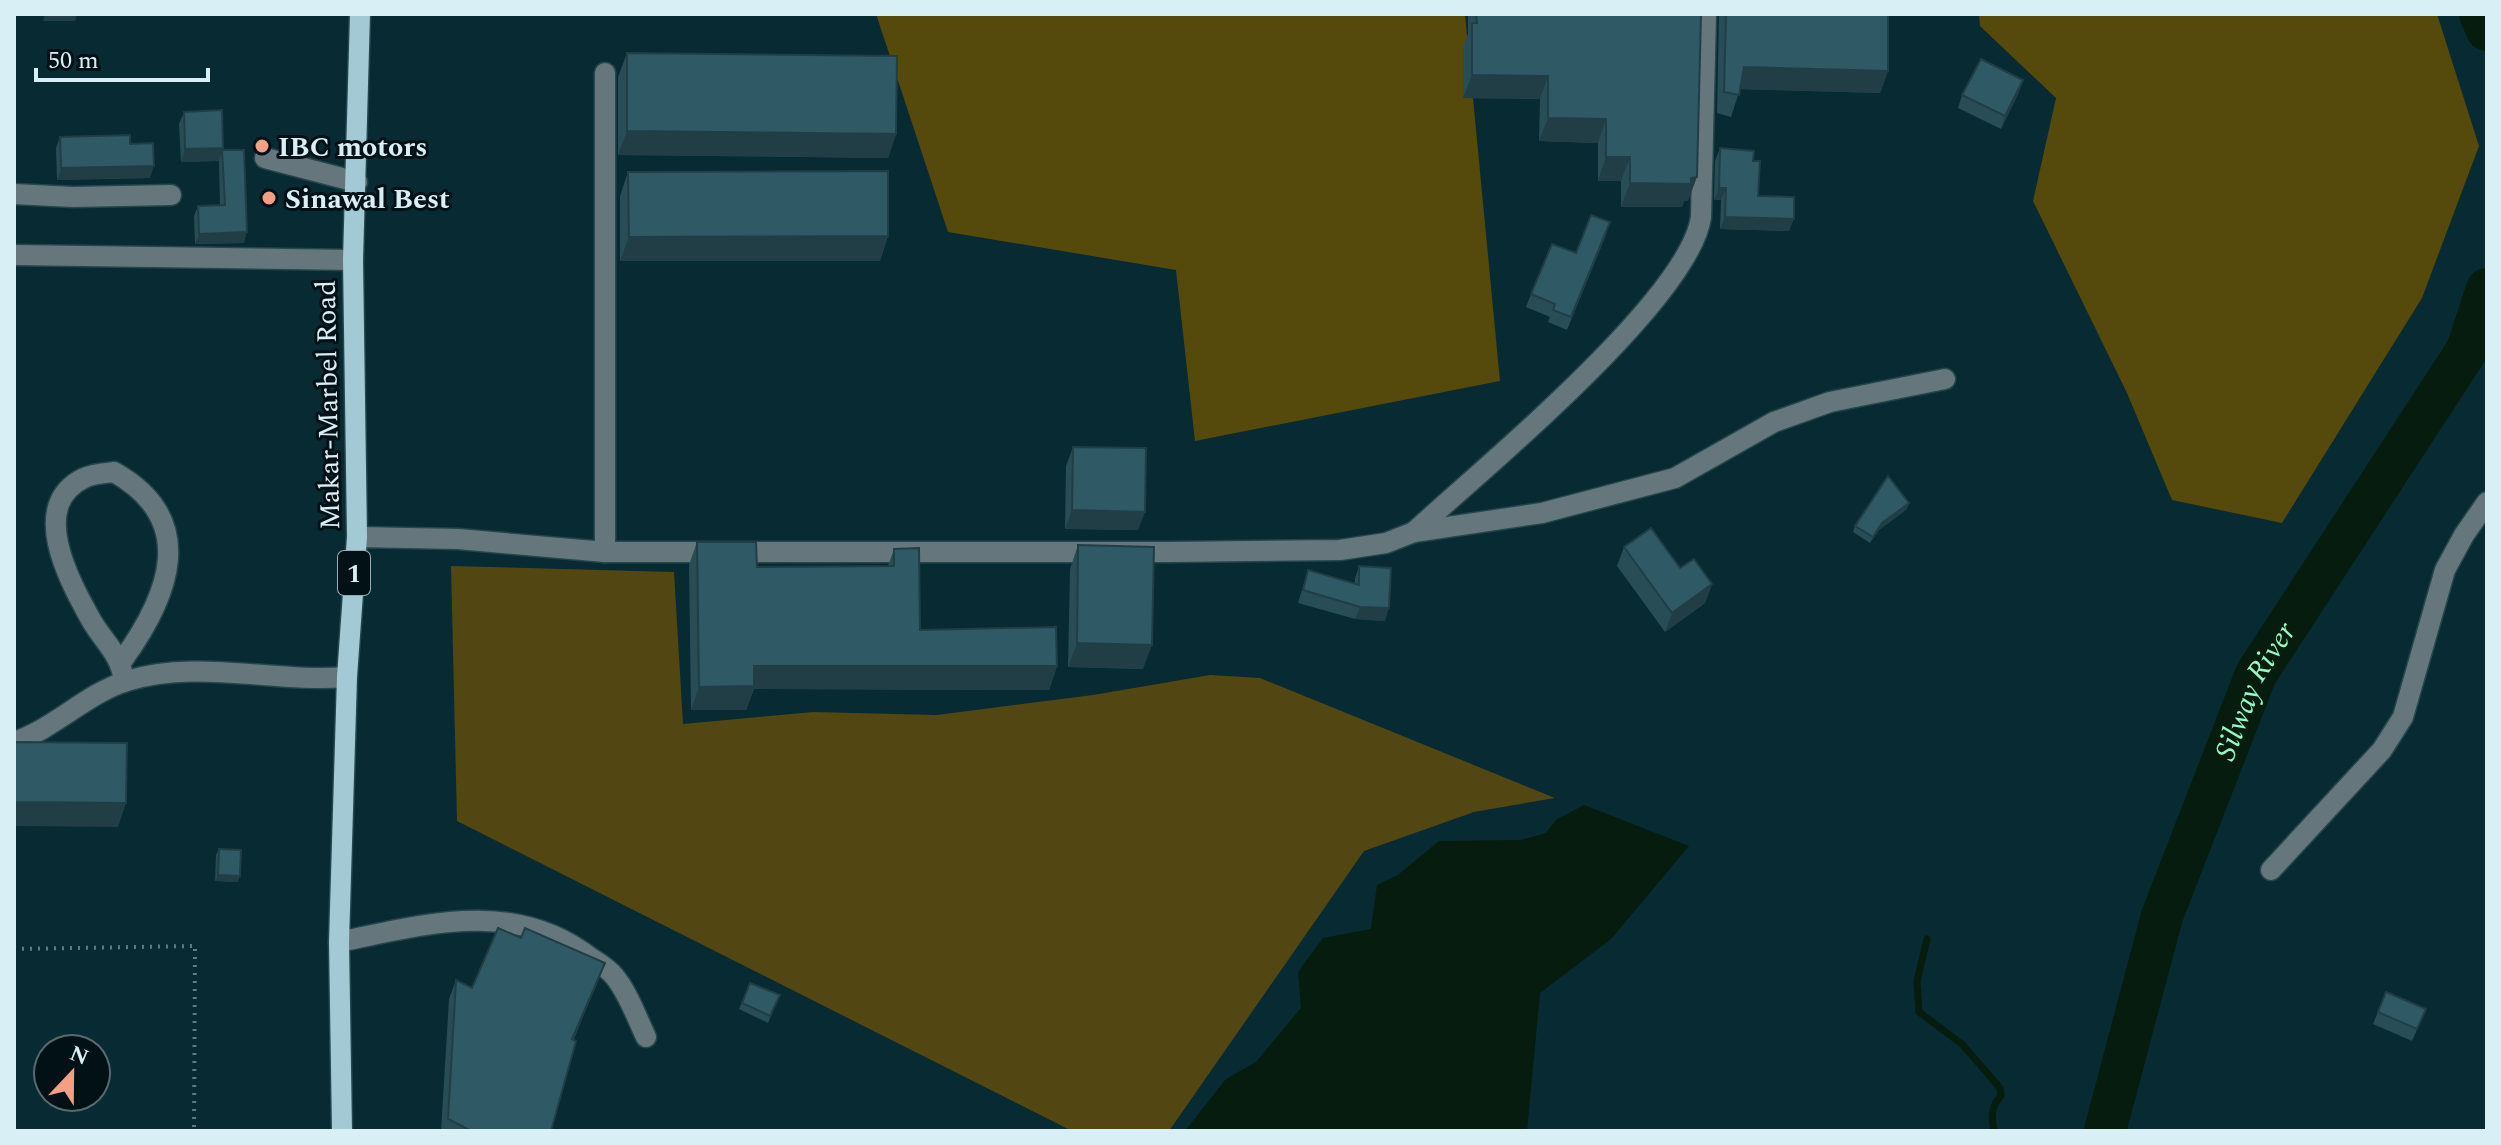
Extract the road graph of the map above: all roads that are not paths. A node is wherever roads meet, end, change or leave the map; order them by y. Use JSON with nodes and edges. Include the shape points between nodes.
{"nodes":[{"id":1,"x":360,"y":14,"type":"edge"},
{"id":2,"x":1706,"y":14,"type":"edge"},
{"id":3,"x":605,"y":73,"type":"dead end"},
{"id":4,"x":265,"y":158,"type":"dead end"},
{"id":5,"x":357,"y":182,"type":"junction"},
{"id":6,"x":14,"y":194,"type":"edge"},
{"id":7,"x":171,"y":195,"type":"dead end"},
{"id":8,"x":14,"y":255,"type":"edge"},
{"id":9,"x":353,"y":260,"type":"junction"},
{"id":10,"x":1945,"y":379,"type":"dead end"},
{"id":11,"x":2487,"y":502,"type":"edge"},
{"id":12,"x":1414,"y":532,"type":"junction"},
{"id":13,"x":357,"y":537,"type":"junction"},
{"id":14,"x":605,"y":552,"type":"junction"},
{"id":15,"x":122,"y":661,"type":"junction"},
{"id":16,"x":347,"y":677,"type":"junction"},
{"id":17,"x":124,"y":682,"type":"junction"},
{"id":18,"x":14,"y":742,"type":"edge"},
{"id":19,"x":2271,"y":870,"type":"dead end"},
{"id":20,"x":339,"y":942,"type":"junction"},
{"id":21,"x":646,"y":1037,"type":"dead end"},
{"id":22,"x":342,"y":1131,"type":"edge"}],
"edges":[{"from":1,"to":5,"type":"main road","name":"Makar-Marbel Road","number":"1"},
{"from":2,"to":12,"type":"street","via":[[1701,217],[1682,263],[1624,338]]},
{"from":3,"to":14,"type":"street"},
{"from":4,"to":5,"type":"street"},
{"from":5,"to":9,"type":"main road","name":"Makar-Marbel Road","number":"1"},
{"from":6,"to":7,"type":"street"},
{"from":8,"to":9,"type":"street"},
{"from":9,"to":13,"type":"main road","name":"Makar-Marbel Road","number":"1"},
{"from":10,"to":12,"type":"street","via":[[1830,402],[1774,422],[1675,478],[1542,513]]},
{"from":11,"to":19,"type":"street","via":[[2445,570],[2403,717],[2382,750]]},
{"from":12,"to":14,"type":"street","via":[[1386,543],[1340,550]]},
{"from":13,"to":14,"type":"street","via":[[458,539]]},
{"from":13,"to":16,"type":"main road","name":"Makar-Marbel Road","number":"1"},
{"from":15,"to":15,"type":"street","via":[[91,620],[56,533],[55,507],[62,497],[84,478],[114,472],[139,486],[160,509],[169,561],[146,628]]},
{"from":15,"to":17,"type":"street"},
{"from":16,"to":17,"type":"street","via":[[308,681],[160,673]]},
{"from":16,"to":20,"type":"main road","name":"Makar-Marbel Road","number":"1"},
{"from":17,"to":18,"type":"street"},
{"from":20,"to":21,"type":"street","via":[[451,920],[530,925],[572,943],[615,976]]},
{"from":20,"to":22,"type":"main road","name":"Makar-Marbel Road","number":"1"}]}
